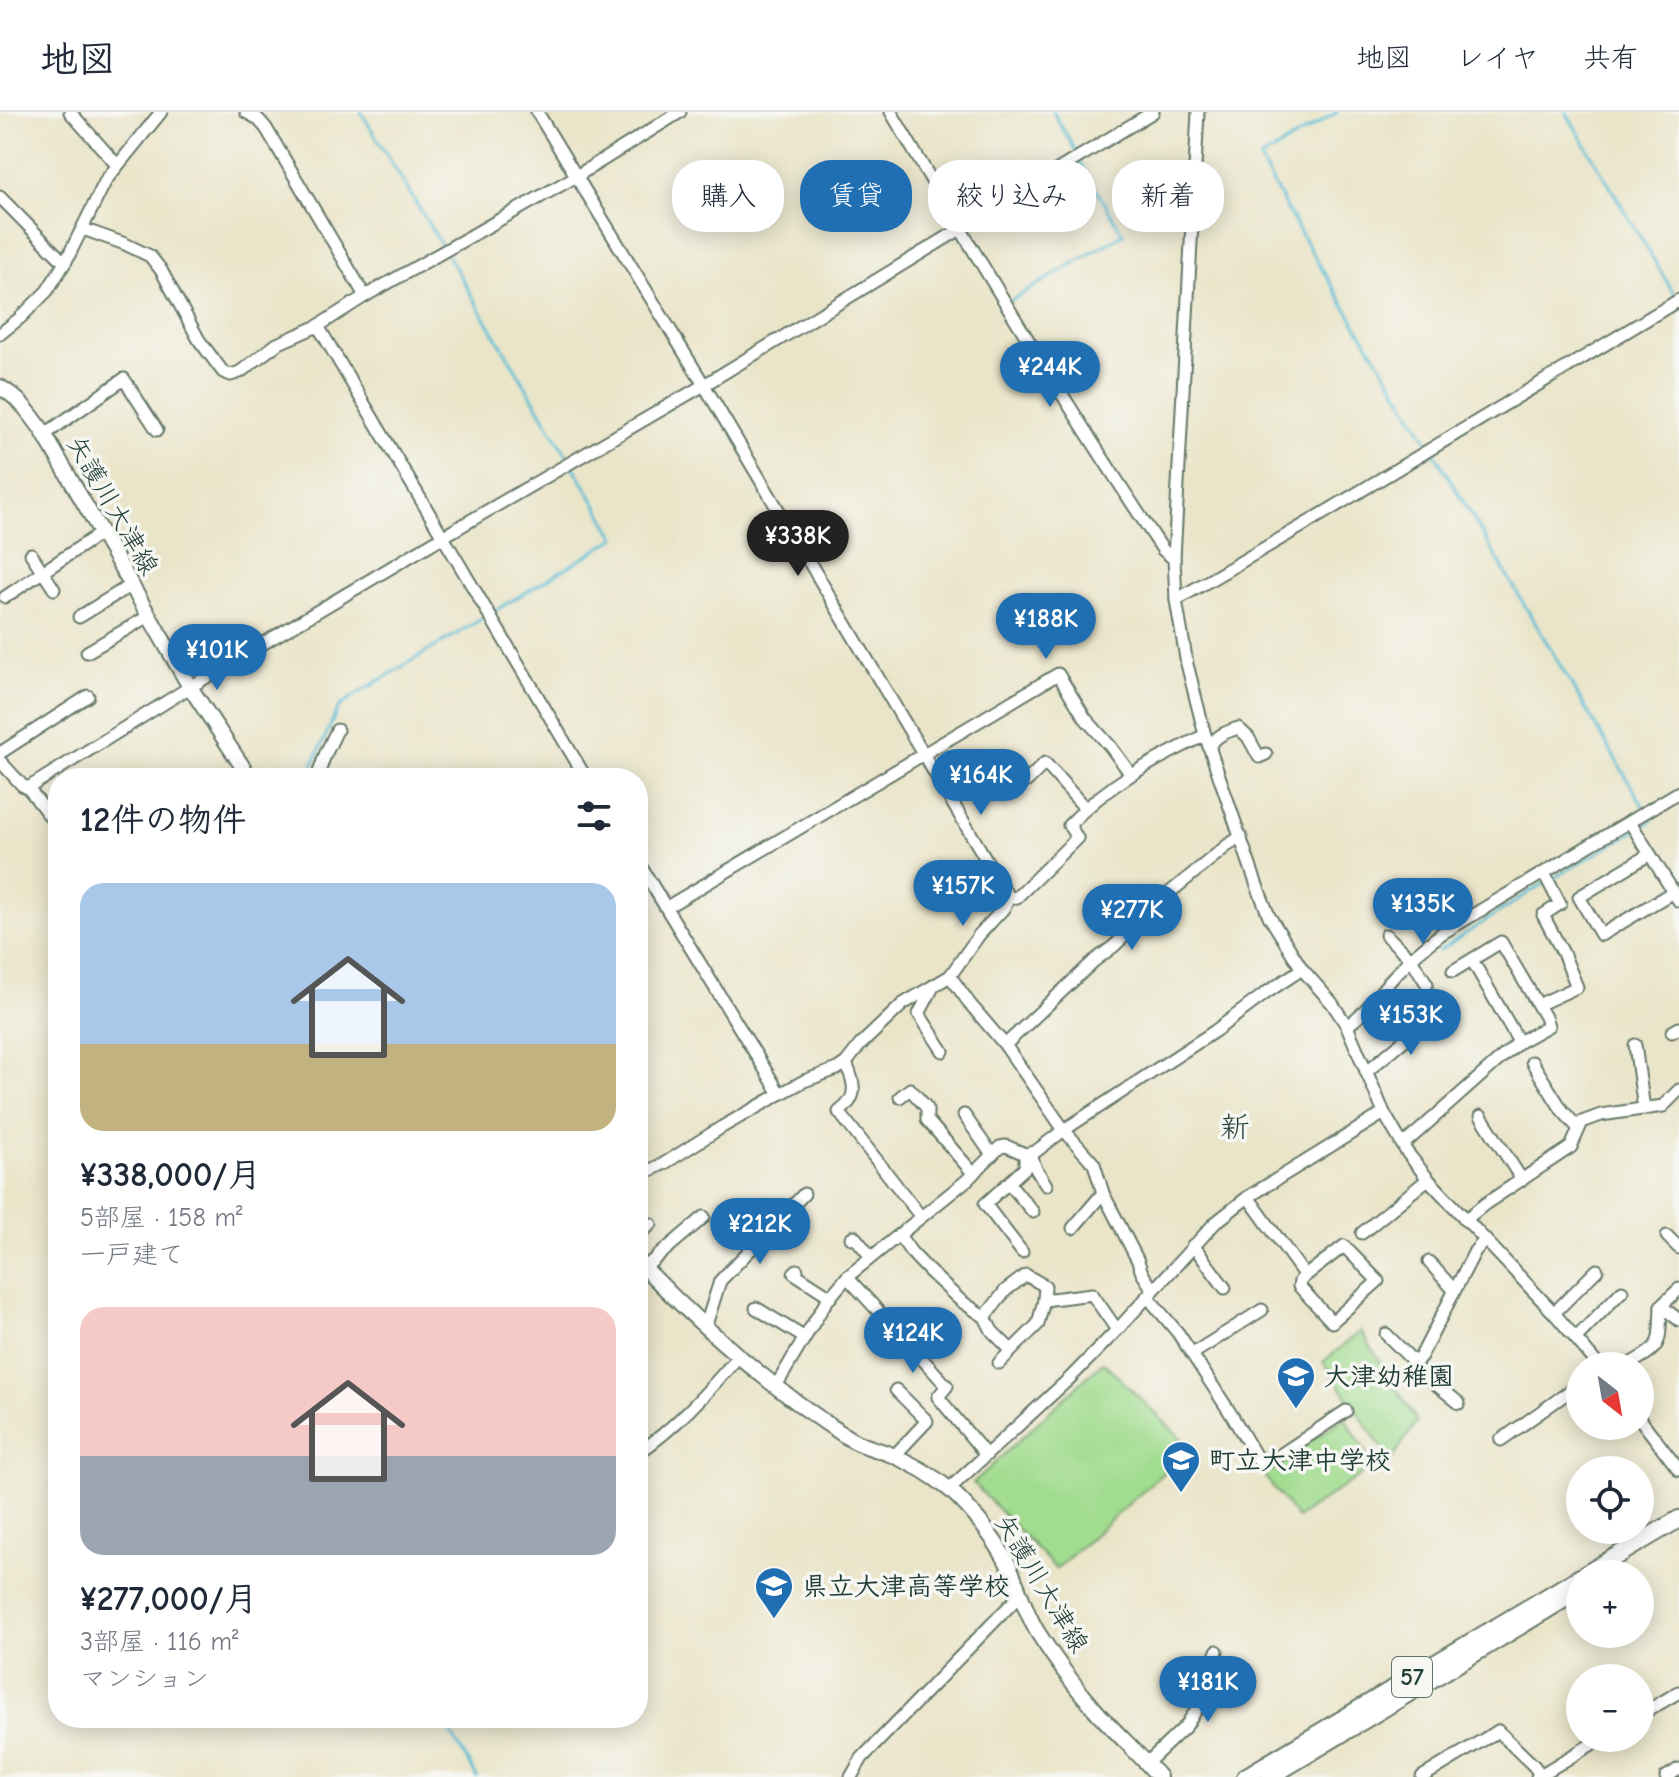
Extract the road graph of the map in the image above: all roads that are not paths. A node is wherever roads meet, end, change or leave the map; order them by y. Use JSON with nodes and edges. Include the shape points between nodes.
{"nodes":[{"id":1,"x":70,"y":112,"type":"edge"},
{"id":2,"x":161,"y":112,"type":"edge"},
{"id":3,"x":246,"y":112,"type":"edge"},
{"id":4,"x":537,"y":112,"type":"edge"},
{"id":5,"x":680,"y":112,"type":"edge"},
{"id":6,"x":891,"y":112,"type":"edge"},
{"id":7,"x":1153,"y":112,"type":"edge"},
{"id":8,"x":1198,"y":112,"type":"edge"},
{"id":9,"x":1073,"y":160,"type":"edge"},
{"id":10,"x":117,"y":165,"type":"junction"},
{"id":11,"x":928,"y":176,"type":"edge"},
{"id":12,"x":575,"y":177,"type":"junction"},
{"id":13,"x":0,"y":197,"type":"edge"},
{"id":14,"x":83,"y":229,"type":"junction"},
{"id":15,"x":954,"y":232,"type":"edge"},
{"id":16,"x":961,"y":232,"type":"edge"},
{"id":17,"x":66,"y":261,"type":"junction"},
{"id":18,"x":365,"y":296,"type":"junction"},
{"id":19,"x":1679,"y":300,"type":"edge"},
{"id":20,"x":318,"y":326,"type":"junction"},
{"id":21,"x":0,"y":334,"type":"edge"},
{"id":22,"x":704,"y":385,"type":"junction"},
{"id":23,"x":0,"y":387,"type":"edge"},
{"id":24,"x":157,"y":430,"type":"dead end"},
{"id":25,"x":44,"y":435,"type":"junction"},
{"id":26,"x":101,"y":533,"type":"junction"},
{"id":27,"x":444,"y":536,"type":"junction"},
{"id":28,"x":31,"y":554,"type":"dead end"},
{"id":29,"x":1174,"y":559,"type":"junction"},
{"id":30,"x":42,"y":572,"type":"junction"},
{"id":31,"x":131,"y":585,"type":"junction"},
{"id":32,"x":54,"y":589,"type":"dead end"},
{"id":33,"x":5,"y":597,"type":"dead end"},
{"id":34,"x":1176,"y":600,"type":"junction"},
{"id":35,"x":149,"y":616,"type":"junction"},
{"id":36,"x":79,"y":617,"type":"dead end"},
{"id":37,"x":87,"y":652,"type":"dead end"},
{"id":38,"x":190,"y":687,"type":"junction"},
{"id":39,"x":88,"y":696,"type":"dead end"},
{"id":40,"x":337,"y":730,"type":"dead end"},
{"id":41,"x":1205,"y":735,"type":"junction"},
{"id":42,"x":1210,"y":747,"type":"junction"},
{"id":43,"x":0,"y":753,"type":"edge"},
{"id":44,"x":923,"y":754,"type":"junction"},
{"id":45,"x":1266,"y":754,"type":"dead end"},
{"id":46,"x":0,"y":761,"type":"edge"},
{"id":47,"x":60,"y":768,"type":"edge"},
{"id":48,"x":243,"y":768,"type":"edge"},
{"id":49,"x":320,"y":768,"type":"edge"},
{"id":50,"x":580,"y":768,"type":"edge"},
{"id":51,"x":1130,"y":773,"type":"junction"},
{"id":52,"x":48,"y":776,"type":"edge"},
{"id":53,"x":1027,"y":781,"type":"dead end"},
{"id":54,"x":28,"y":788,"type":"junction"},
{"id":55,"x":1679,"y":792,"type":"edge"},
{"id":56,"x":1085,"y":808,"type":"junction"},
{"id":57,"x":48,"y":814,"type":"edge"},
{"id":58,"x":1630,"y":822,"type":"junction"},
{"id":59,"x":1241,"y":837,"type":"junction"},
{"id":60,"x":1650,"y":854,"type":"junction"},
{"id":61,"x":1544,"y":873,"type":"junction"},
{"id":62,"x":648,"y":878,"type":"edge"},
{"id":63,"x":1676,"y":896,"type":"edge"},
{"id":64,"x":1579,"y":897,"type":"junction"},
{"id":65,"x":1009,"y":898,"type":"junction"},
{"id":66,"x":1560,"y":904,"type":"junction"},
{"id":67,"x":667,"y":907,"type":"junction"},
{"id":68,"x":1386,"y":935,"type":"dead end"},
{"id":69,"x":1411,"y":959,"type":"junction"},
{"id":70,"x":1472,"y":960,"type":"junction"},
{"id":71,"x":1302,"y":969,"type":"junction"},
{"id":72,"x":1453,"y":971,"type":"dead end"},
{"id":73,"x":950,"y":976,"type":"junction"},
{"id":74,"x":1427,"y":984,"type":"dead end"},
{"id":75,"x":934,"y":985,"type":"junction"},
{"id":76,"x":1538,"y":1005,"type":"junction"},
{"id":77,"x":1443,"y":1018,"type":"dead end"},
{"id":78,"x":1347,"y":1026,"type":"junction"},
{"id":79,"x":1519,"y":1042,"type":"junction"},
{"id":80,"x":1005,"y":1045,"type":"junction"},
{"id":81,"x":1635,"y":1045,"type":"dead end"},
{"id":82,"x":943,"y":1051,"type":"dead end"},
{"id":83,"x":1532,"y":1062,"type":"dead end"},
{"id":84,"x":846,"y":1063,"type":"junction"},
{"id":85,"x":1366,"y":1072,"type":"junction"},
{"id":86,"x":780,"y":1094,"type":"junction"},
{"id":87,"x":1677,"y":1096,"type":"edge"},
{"id":88,"x":900,"y":1097,"type":"dead end"},
{"id":89,"x":1644,"y":1109,"type":"junction"},
{"id":90,"x":1384,"y":1113,"type":"junction"},
{"id":91,"x":964,"y":1115,"type":"dead end"},
{"id":92,"x":1481,"y":1116,"type":"dead end"},
{"id":93,"x":1579,"y":1129,"type":"junction"},
{"id":94,"x":1064,"y":1130,"type":"junction"},
{"id":95,"x":1403,"y":1145,"type":"junction"},
{"id":96,"x":1028,"y":1154,"type":"junction"},
{"id":97,"x":992,"y":1155,"type":"junction"},
{"id":98,"x":648,"y":1171,"type":"edge"},
{"id":99,"x":973,"y":1173,"type":"junction"},
{"id":100,"x":1428,"y":1179,"type":"junction"},
{"id":101,"x":1522,"y":1180,"type":"junction"},
{"id":102,"x":1009,"y":1183,"type":"junction"},
{"id":103,"x":1046,"y":1185,"type":"dead end"},
{"id":104,"x":1103,"y":1193,"type":"junction"},
{"id":105,"x":804,"y":1194,"type":"dead end"},
{"id":106,"x":1248,"y":1197,"type":"junction"},
{"id":107,"x":1033,"y":1212,"type":"dead end"},
{"id":108,"x":704,"y":1217,"type":"dead end"},
{"id":109,"x":921,"y":1217,"type":"junction"},
{"id":110,"x":1465,"y":1220,"type":"junction"},
{"id":111,"x":651,"y":1224,"type":"dead end"},
{"id":112,"x":648,"y":1227,"type":"edge"},
{"id":113,"x":1073,"y":1228,"type":"dead end"},
{"id":114,"x":1362,"y":1233,"type":"dead end"},
{"id":115,"x":899,"y":1235,"type":"junction"},
{"id":116,"x":1667,"y":1236,"type":"dead end"},
{"id":117,"x":851,"y":1238,"type":"dead end"},
{"id":118,"x":1485,"y":1240,"type":"junction"},
{"id":119,"x":1193,"y":1245,"type":"junction"},
{"id":120,"x":1679,"y":1248,"type":"edge"},
{"id":121,"x":1022,"y":1252,"type":"dead end"},
{"id":122,"x":871,"y":1257,"type":"junction"},
{"id":123,"x":648,"y":1259,"type":"edge"},
{"id":124,"x":1429,"y":1262,"type":"dead end"},
{"id":125,"x":797,"y":1270,"type":"dead end"},
{"id":126,"x":1597,"y":1270,"type":"dead end"},
{"id":127,"x":648,"y":1271,"type":"edge"},
{"id":128,"x":1305,"y":1276,"type":"junction"},
{"id":129,"x":847,"y":1277,"type":"junction"},
{"id":130,"x":1225,"y":1288,"type":"dead end"},
{"id":131,"x":1679,"y":1289,"type":"edge"},
{"id":132,"x":1454,"y":1290,"type":"junction"},
{"id":133,"x":1622,"y":1291,"type":"dead end"},
{"id":134,"x":1150,"y":1293,"type":"junction"},
{"id":135,"x":831,"y":1297,"type":"junction"},
{"id":136,"x":1044,"y":1300,"type":"junction"},
{"id":137,"x":1661,"y":1306,"type":"junction"},
{"id":138,"x":756,"y":1308,"type":"dead end"},
{"id":139,"x":1262,"y":1310,"type":"dead end"},
{"id":140,"x":1554,"y":1313,"type":"junction"},
{"id":141,"x":985,"y":1317,"type":"junction"},
{"id":142,"x":1679,"y":1320,"type":"edge"},
{"id":143,"x":705,"y":1328,"type":"junction"},
{"id":144,"x":1117,"y":1330,"type":"junction"},
{"id":145,"x":1386,"y":1334,"type":"dead end"},
{"id":146,"x":805,"y":1338,"type":"junction"},
{"id":147,"x":1576,"y":1338,"type":"junction"},
{"id":148,"x":1011,"y":1350,"type":"junction"},
{"id":149,"x":1588,"y":1352,"type":"edge"},
{"id":150,"x":1650,"y":1352,"type":"edge"},
{"id":151,"x":1192,"y":1354,"type":"junction"},
{"id":152,"x":738,"y":1357,"type":"junction"},
{"id":153,"x":999,"y":1363,"type":"dead end"},
{"id":154,"x":1415,"y":1363,"type":"junction"},
{"id":155,"x":776,"y":1386,"type":"junction"},
{"id":156,"x":896,"y":1390,"type":"dead end"},
{"id":157,"x":1566,"y":1394,"type":"edge"},
{"id":158,"x":1459,"y":1403,"type":"dead end"},
{"id":159,"x":1346,"y":1411,"type":"dead end"},
{"id":160,"x":1654,"y":1437,"type":"edge"},
{"id":161,"x":1501,"y":1440,"type":"dead end"},
{"id":162,"x":648,"y":1446,"type":"edge"},
{"id":163,"x":986,"y":1455,"type":"junction"},
{"id":164,"x":894,"y":1456,"type":"junction"},
{"id":165,"x":1679,"y":1470,"type":"edge"},
{"id":166,"x":949,"y":1489,"type":"junction"},
{"id":167,"x":1679,"y":1519,"type":"edge"},
{"id":168,"x":1679,"y":1530,"type":"edge"},
{"id":169,"x":1610,"y":1560,"type":"edge"},
{"id":170,"x":1630,"y":1560,"type":"edge"},
{"id":171,"x":1566,"y":1585,"type":"edge"},
{"id":172,"x":1020,"y":1595,"type":"junction"},
{"id":173,"x":1566,"y":1598,"type":"edge"},
{"id":174,"x":1217,"y":1651,"type":"dead end"},
{"id":175,"x":1679,"y":1692,"type":"edge"},
{"id":176,"x":1654,"y":1707,"type":"edge"},
{"id":177,"x":1579,"y":1752,"type":"edge"},
{"id":178,"x":1147,"y":1763,"type":"junction"},
{"id":179,"x":1679,"y":1769,"type":"edge"},
{"id":180,"x":1540,"y":1776,"type":"edge"},
{"id":181,"x":851,"y":1777,"type":"edge"},
{"id":182,"x":1159,"y":1777,"type":"edge"},
{"id":183,"x":1245,"y":1777,"type":"edge"},
{"id":184,"x":1270,"y":1777,"type":"edge"},
{"id":185,"x":1422,"y":1777,"type":"edge"},
{"id":186,"x":1666,"y":1777,"type":"edge"}],
"edges":[{"from":1,"to":10,"type":"street"},
{"from":2,"to":10,"type":"street"},
{"from":3,"to":18,"type":"street","via":[[266,128]]},
{"from":4,"to":12,"type":"street"},
{"from":5,"to":12,"type":"street"},
{"from":6,"to":11,"type":"street"},
{"from":7,"to":9,"type":"street"},
{"from":8,"to":29,"type":"street"},
{"from":10,"to":14,"type":"street"},
{"from":12,"to":18,"type":"street"},
{"from":12,"to":22,"type":"street"},
{"from":13,"to":17,"type":"street"},
{"from":14,"to":17,"type":"street"},
{"from":14,"to":20,"type":"street","via":[[150,256],[223,372],[240,372],[277,344]]},
{"from":15,"to":22,"type":"street"},
{"from":16,"to":29,"type":"street","via":[[1100,457]]},
{"from":17,"to":21,"type":"street","via":[[47,291]]},
{"from":18,"to":20,"type":"street"},
{"from":19,"to":34,"type":"street"},
{"from":20,"to":27,"type":"street"},
{"from":22,"to":27,"type":"street"},
{"from":22,"to":44,"type":"street"},
{"from":23,"to":25,"type":"main road","name":"矢護川大津線","via":[[29,411]]},
{"from":24,"to":25,"type":"street","via":[[124,379]]},
{"from":25,"to":26,"type":"main road","name":"矢護川大津線"},
{"from":26,"to":30,"type":"street"},
{"from":26,"to":31,"type":"main road","name":"矢護川大津線"},
{"from":27,"to":38,"type":"street"},
{"from":27,"to":50,"type":"street"},
{"from":28,"to":30,"type":"street"},
{"from":29,"to":34,"type":"street"},
{"from":30,"to":32,"type":"street"},
{"from":30,"to":33,"type":"street"},
{"from":31,"to":35,"type":"main road","name":"矢護川大津線"},
{"from":31,"to":36,"type":"street"},
{"from":34,"to":41,"type":"street"},
{"from":35,"to":37,"type":"street"},
{"from":35,"to":38,"type":"main road","name":"矢護川大津線"},
{"from":38,"to":47,"type":"street"},
{"from":38,"to":48,"type":"main road","name":"矢護川大津線"},
{"from":39,"to":43,"type":"street"},
{"from":40,"to":49,"type":"street"},
{"from":41,"to":42,"type":"street"},
{"from":41,"to":51,"type":"street"},
{"from":42,"to":45,"type":"street","via":[[1220,735],[1238,728],[1259,757]]},
{"from":42,"to":59,"type":"street"},
{"from":44,"to":51,"type":"street","via":[[1058,674],[1085,718]]},
{"from":44,"to":65,"type":"street"},
{"from":44,"to":67,"type":"street"},
{"from":46,"to":54,"type":"street"},
{"from":51,"to":56,"type":"street"},
{"from":52,"to":54,"type":"street"},
{"from":53,"to":56,"type":"street","via":[[1045,763]]},
{"from":54,"to":57,"type":"street"},
{"from":55,"to":58,"type":"street"},
{"from":56,"to":65,"type":"street","via":[[1069,825],[1077,838],[1017,897]]},
{"from":58,"to":60,"type":"street"},
{"from":58,"to":61,"type":"street"},
{"from":59,"to":71,"type":"street","via":[[1269,916]]},
{"from":59,"to":80,"type":"street","via":[[1146,914]]},
{"from":60,"to":63,"type":"street"},
{"from":60,"to":64,"type":"street"},
{"from":61,"to":66,"type":"street"},
{"from":61,"to":69,"type":"street","via":[[1441,934]]},
{"from":62,"to":67,"type":"street"},
{"from":63,"to":64,"type":"street","via":[[1601,935]]},
{"from":64,"to":66,"type":"street"},
{"from":65,"to":73,"type":"street"},
{"from":66,"to":76,"type":"street","via":[[1543,915],[1577,987]]},
{"from":67,"to":86,"type":"street"},
{"from":68,"to":69,"type":"street"},
{"from":69,"to":74,"type":"street"},
{"from":69,"to":78,"type":"street"},
{"from":70,"to":72,"type":"street"},
{"from":70,"to":76,"type":"street","via":[[1501,942]]},
{"from":70,"to":79,"type":"street"},
{"from":71,"to":78,"type":"street"},
{"from":71,"to":94,"type":"street"},
{"from":73,"to":75,"type":"street"},
{"from":73,"to":80,"type":"street"},
{"from":75,"to":82,"type":"street","via":[[919,1014]]},
{"from":75,"to":84,"type":"street","via":[[903,1004]]},
{"from":76,"to":79,"type":"street","via":[[1548,1026]]},
{"from":77,"to":85,"type":"street","via":[[1425,1023]]},
{"from":78,"to":85,"type":"street"},
{"from":79,"to":95,"type":"street"},
{"from":80,"to":94,"type":"street"},
{"from":81,"to":89,"type":"street"},
{"from":83,"to":93,"type":"street"},
{"from":84,"to":86,"type":"street"},
{"from":84,"to":109,"type":"street","via":[[854,1090],[849,1105],[839,1112]]},
{"from":85,"to":90,"type":"street"},
{"from":86,"to":98,"type":"street"},
{"from":87,"to":89,"type":"street","via":[[1663,1106]]},
{"from":88,"to":99,"type":"street","via":[[910,1089],[927,1108],[927,1120]]},
{"from":89,"to":93,"type":"street","via":[[1601,1115],[1582,1122]]},
{"from":90,"to":95,"type":"street"},
{"from":90,"to":106,"type":"street"},
{"from":91,"to":97,"type":"street"},
{"from":92,"to":101,"type":"street"},
{"from":93,"to":101,"type":"street","via":[[1571,1147]]},
{"from":94,"to":96,"type":"street"},
{"from":94,"to":104,"type":"street","via":[[1094,1164]]},
{"from":95,"to":100,"type":"street"},
{"from":96,"to":97,"type":"street","via":[[1006,1146]]},
{"from":96,"to":102,"type":"street","via":[[1025,1168]]},
{"from":96,"to":103,"type":"street"},
{"from":97,"to":99,"type":"street"},
{"from":99,"to":109,"type":"street"},
{"from":100,"to":110,"type":"street"},
{"from":100,"to":114,"type":"street"},
{"from":101,"to":110,"type":"street"},
{"from":102,"to":107,"type":"street"},
{"from":102,"to":121,"type":"street","via":[[985,1204]]},
{"from":104,"to":113,"type":"street"},
{"from":104,"to":134,"type":"street"},
{"from":105,"to":143,"type":"street","via":[[720,1281]]},
{"from":106,"to":119,"type":"street"},
{"from":106,"to":128,"type":"street"},
{"from":108,"to":123,"type":"street"},
{"from":109,"to":115,"type":"street"},
{"from":110,"to":118,"type":"street"},
{"from":111,"to":112,"type":"street"},
{"from":115,"to":122,"type":"street"},
{"from":115,"to":141,"type":"street","via":[[930,1272]]},
{"from":116,"to":120,"type":"street"},
{"from":117,"to":122,"type":"street"},
{"from":118,"to":132,"type":"street"},
{"from":118,"to":140,"type":"street"},
{"from":119,"to":130,"type":"street"},
{"from":119,"to":134,"type":"street"},
{"from":122,"to":129,"type":"street"},
{"from":124,"to":132,"type":"street"},
{"from":125,"to":135,"type":"street","via":[[794,1273]]},
{"from":126,"to":140,"type":"street"},
{"from":127,"to":143,"type":"main road","name":"矢護川大津線"},
{"from":128,"to":128,"type":"street","via":[[1299,1286],[1332,1322],[1378,1281],[1344,1246]]},
{"from":129,"to":135,"type":"street"},
{"from":129,"to":163,"type":"street","via":[[947,1386],[938,1397]]},
{"from":131,"to":137,"type":"street"},
{"from":132,"to":154,"type":"street"},
{"from":133,"to":147,"type":"street"},
{"from":134,"to":144,"type":"street"},
{"from":134,"to":151,"type":"street"},
{"from":135,"to":146,"type":"street"},
{"from":136,"to":141,"type":"street","via":[[1045,1286],[1026,1275]]},
{"from":136,"to":144,"type":"street","via":[[1092,1294]]},
{"from":136,"to":148,"type":"street","via":[[1038,1324]]},
{"from":137,"to":142,"type":"street"},
{"from":137,"to":150,"type":"street","via":[[1659,1339]]},
{"from":138,"to":146,"type":"street"},
{"from":139,"to":151,"type":"street"},
{"from":140,"to":147,"type":"street"},
{"from":141,"to":148,"type":"street"},
{"from":143,"to":152,"type":"main road","name":"矢護川大津線"},
{"from":144,"to":163,"type":"street"},
{"from":145,"to":154,"type":"street"},
{"from":146,"to":155,"type":"street"},
{"from":147,"to":149,"type":"street"},
{"from":148,"to":153,"type":"street"},
{"from":151,"to":159,"type":"street","via":[[1261,1465]]},
{"from":152,"to":155,"type":"main road","name":"矢護川大津線"},
{"from":152,"to":162,"type":"street"},
{"from":154,"to":158,"type":"street"},
{"from":155,"to":164,"type":"main road","name":"矢護川大津線","via":[[850,1439]]},
{"from":156,"to":164,"type":"street","via":[[927,1421]]},
{"from":157,"to":161,"type":"street"},
{"from":160,"to":165,"type":"street"},
{"from":163,"to":166,"type":"street"},
{"from":164,"to":166,"type":"main road","name":"矢護川大津線"},
{"from":166,"to":172,"type":"main road","name":"矢護川大津線","via":[[986,1531]]},
{"from":167,"to":169,"type":"highway"},
{"from":168,"to":170,"type":"highway"},
{"from":171,"to":183,"type":"highway","number":"57"},
{"from":172,"to":178,"type":"main road","name":"矢護川大津線","via":[[1040,1635],[1092,1707]]},
{"from":172,"to":181,"type":"street","via":[[874,1745]]},
{"from":173,"to":184,"type":"highway","number":"57"},
{"from":174,"to":178,"type":"street","via":[[1198,1707]]},
{"from":175,"to":176,"type":"street"},
{"from":177,"to":180,"type":"street"},
{"from":178,"to":182,"type":"main road","name":"矢護川大津線"},
{"from":179,"to":186,"type":"street"},
{"from":180,"to":185,"type":"street","via":[[1498,1731]]}]}
